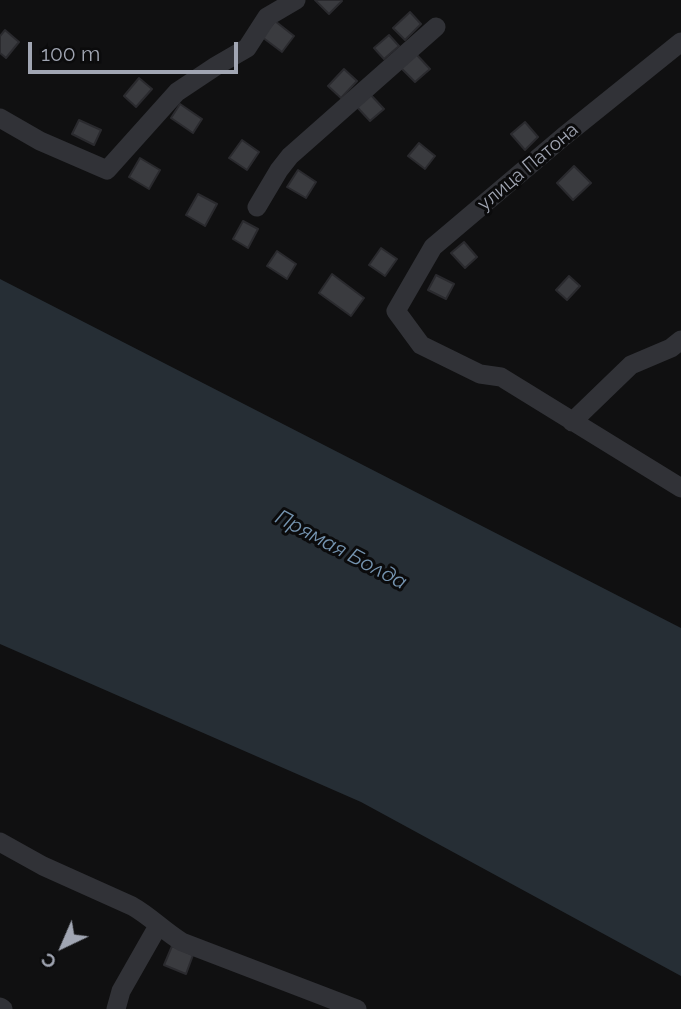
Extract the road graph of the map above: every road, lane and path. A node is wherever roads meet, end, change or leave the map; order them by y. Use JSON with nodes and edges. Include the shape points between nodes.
{"nodes":[{"id":1,"x":296,"y":0,"type":"edge"},
{"id":2,"x":436,"y":27,"type":"dead end"},
{"id":3,"x":681,"y":43,"type":"edge"},
{"id":4,"x":0,"y":118,"type":"edge"},
{"id":5,"x":257,"y":207,"type":"dead end"},
{"id":6,"x":681,"y":340,"type":"edge"},
{"id":7,"x":572,"y":422,"type":"junction"},
{"id":8,"x":681,"y":488,"type":"edge"},
{"id":9,"x":0,"y":842,"type":"edge"},
{"id":10,"x":158,"y":926,"type":"junction"},
{"id":11,"x":116,"y":1009,"type":"edge"},
{"id":12,"x":357,"y":1009,"type":"edge"}],
"edges":[{"from":1,"to":4,"type":"street","via":[[267,17],[247,48],[177,92],[107,170]]},
{"from":2,"to":5,"type":"street","via":[[290,156]]},
{"from":3,"to":7,"type":"street","name":"улица Патона","via":[[433,247],[396,311],[421,345],[480,374],[500,377]]},
{"from":6,"to":7,"type":"street","via":[[631,365]]},
{"from":7,"to":8,"type":"street"},
{"from":9,"to":10,"type":"street","via":[[132,906]]},
{"from":10,"to":11,"type":"street"},
{"from":10,"to":12,"type":"street","via":[[182,942]]}]}
